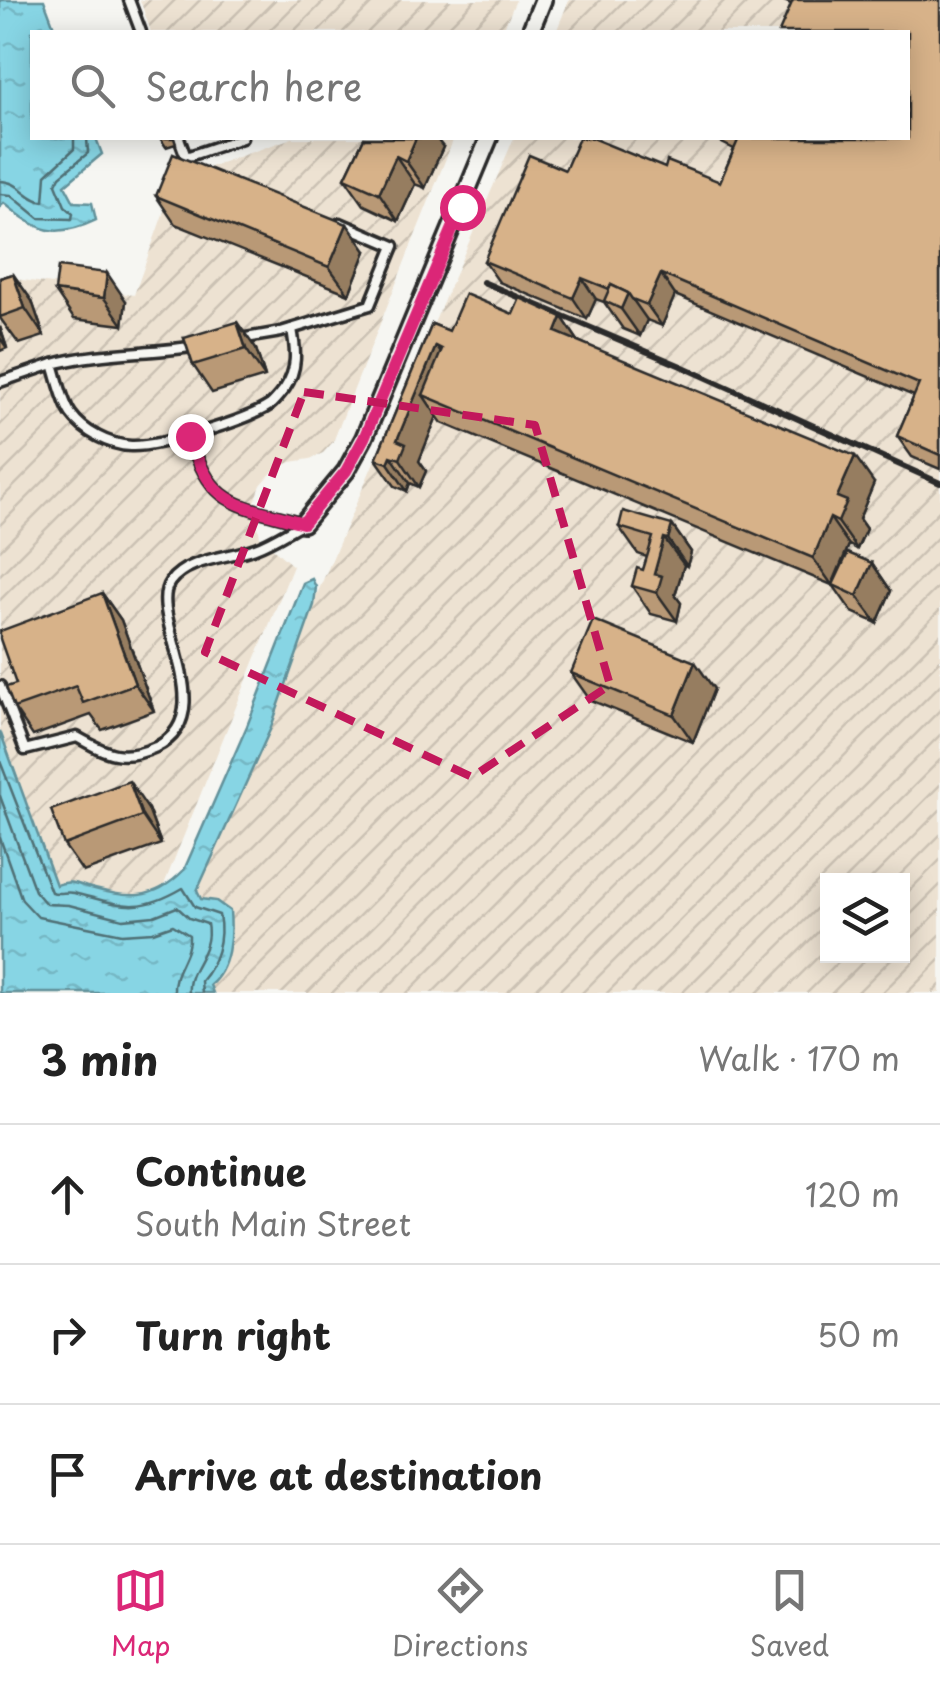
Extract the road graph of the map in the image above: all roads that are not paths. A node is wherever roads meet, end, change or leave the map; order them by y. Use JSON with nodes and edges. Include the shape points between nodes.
{"nodes":[{"id":1,"x":129,"y":0,"type":"edge"},
{"id":2,"x":543,"y":0,"type":"edge"},
{"id":3,"x":140,"y":30,"type":"edge"},
{"id":4,"x":531,"y":30,"type":"edge"},
{"id":5,"x":180,"y":140,"type":"edge"},
{"id":6,"x":236,"y":140,"type":"edge"},
{"id":7,"x":488,"y":140,"type":"edge"},
{"id":8,"x":327,"y":218,"type":"edge"},
{"id":9,"x":292,"y":329,"type":"junction"},
{"id":10,"x":224,"y":342,"type":"edge"},
{"id":11,"x":206,"y":345,"type":"edge"},
{"id":12,"x":53,"y":364,"type":"junction"},
{"id":13,"x":0,"y":382,"type":"edge"},
{"id":14,"x":190,"y":436,"type":"junction"},
{"id":15,"x":303,"y":523,"type":"junction"},
{"id":16,"x":0,"y":686,"type":"edge"}],
"edges":[{"from":1,"to":3,"type":"lane"},
{"from":2,"to":4,"type":"street"},
{"from":5,"to":6,"type":"lane","via":[[186,157]]},
{"from":7,"to":15,"type":"street","via":[[364,438]]},
{"from":8,"to":9,"type":"lane","via":[[394,246],[370,305]]},
{"from":9,"to":10,"type":"lane"},
{"from":9,"to":14,"type":"lane","via":[[296,364],[270,404]]},
{"from":11,"to":12,"type":"lane","via":[[88,354]]},
{"from":12,"to":13,"type":"lane"},
{"from":12,"to":14,"type":"lane","via":[[70,413],[105,441],[129,446]]},
{"from":14,"to":15,"type":"lane","via":[[198,466],[220,494],[242,508]]},
{"from":15,"to":16,"type":"lane","via":[[172,578],[166,597],[185,696],[174,733],[160,744],[130,757],[77,737],[25,750]]}]}
